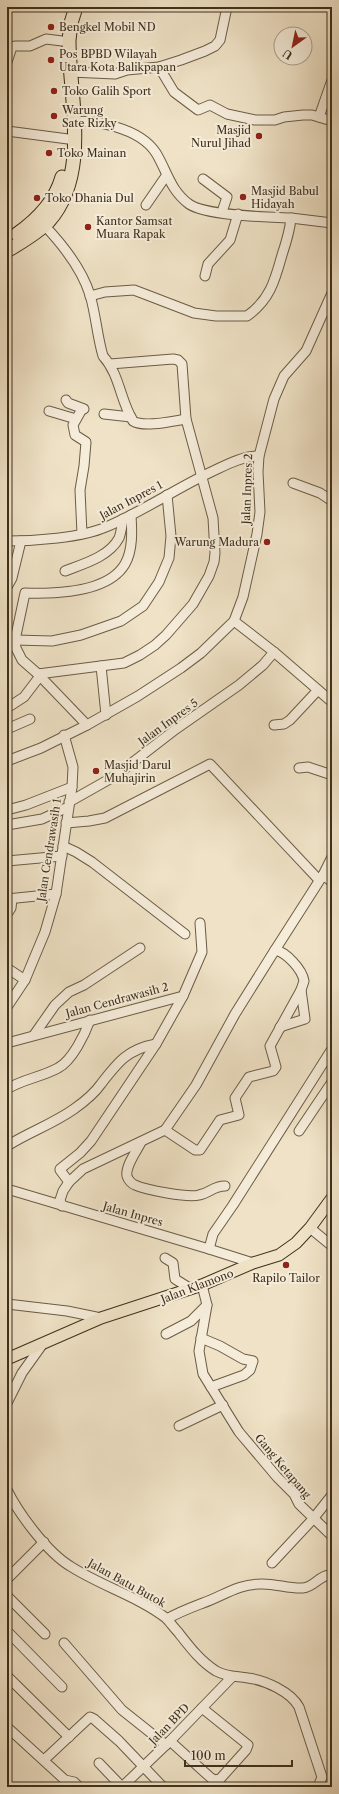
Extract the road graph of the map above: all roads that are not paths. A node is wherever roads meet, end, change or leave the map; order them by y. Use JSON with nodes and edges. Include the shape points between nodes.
{"nodes":[{"id":1,"x":69,"y":7,"type":"edge"},
{"id":2,"x":76,"y":7,"type":"edge"},
{"id":3,"x":227,"y":7,"type":"edge"},
{"id":4,"x":62,"y":41,"type":"junction"},
{"id":5,"x":7,"y":62,"type":"edge"},
{"id":6,"x":67,"y":64,"type":"junction"},
{"id":7,"x":158,"y":66,"type":"junction"},
{"id":8,"x":332,"y":80,"type":"edge"},
{"id":9,"x":319,"y":117,"type":"junction"},
{"id":10,"x":70,"y":121,"type":"junction"},
{"id":11,"x":332,"y":121,"type":"edge"},
{"id":12,"x":7,"y":131,"type":"edge"},
{"id":13,"x":68,"y":139,"type":"junction"},
{"id":14,"x":166,"y":176,"type":"junction"},
{"id":15,"x":203,"y":179,"type":"dead end"},
{"id":16,"x":146,"y":205,"type":"dead end"},
{"id":17,"x":222,"y":212,"type":"junction"},
{"id":18,"x":238,"y":214,"type":"junction"},
{"id":19,"x":291,"y":218,"type":"junction"},
{"id":20,"x":332,"y":223,"type":"edge"},
{"id":21,"x":44,"y":225,"type":"junction"},
{"id":22,"x":7,"y":241,"type":"edge"},
{"id":23,"x":7,"y":251,"type":"edge"},
{"id":24,"x":205,"y":276,"type":"dead end"},
{"id":25,"x":332,"y":294,"type":"edge"},
{"id":26,"x":90,"y":296,"type":"junction"},
{"id":27,"x":110,"y":364,"type":"junction"},
{"id":28,"x":66,"y":400,"type":"dead end"},
{"id":29,"x":49,"y":411,"type":"dead end"},
{"id":30,"x":104,"y":414,"type":"dead end"},
{"id":31,"x":131,"y":418,"type":"junction"},
{"id":32,"x":76,"y":419,"type":"junction"},
{"id":33,"x":186,"y":419,"type":"junction"},
{"id":34,"x":259,"y":456,"type":"junction"},
{"id":35,"x":202,"y":476,"type":"junction"},
{"id":36,"x":293,"y":483,"type":"dead end"},
{"id":37,"x":167,"y":495,"type":"junction"},
{"id":38,"x":332,"y":501,"type":"edge"},
{"id":39,"x":127,"y":517,"type":"junction"},
{"id":40,"x":82,"y":534,"type":"junction"},
{"id":41,"x":7,"y":540,"type":"edge"},
{"id":42,"x":21,"y":541,"type":"junction"},
{"id":43,"x":65,"y":571,"type":"dead end"},
{"id":44,"x":7,"y":587,"type":"edge"},
{"id":45,"x":234,"y":621,"type":"junction"},
{"id":46,"x":15,"y":640,"type":"junction"},
{"id":47,"x":274,"y":652,"type":"junction"},
{"id":48,"x":101,"y":666,"type":"junction"},
{"id":49,"x":39,"y":675,"type":"junction"},
{"id":50,"x":318,"y":690,"type":"junction"},
{"id":51,"x":332,"y":702,"type":"edge"},
{"id":52,"x":7,"y":708,"type":"edge"},
{"id":53,"x":106,"y":715,"type":"junction"},
{"id":54,"x":30,"y":719,"type":"dead end"},
{"id":55,"x":87,"y":725,"type":"junction"},
{"id":56,"x":274,"y":725,"type":"dead end"},
{"id":57,"x":7,"y":729,"type":"edge"},
{"id":58,"x":64,"y":735,"type":"junction"},
{"id":59,"x":7,"y":761,"type":"edge"},
{"id":60,"x":299,"y":768,"type":"dead end"},
{"id":61,"x":332,"y":775,"type":"edge"},
{"id":62,"x":72,"y":787,"type":"junction"},
{"id":63,"x":69,"y":804,"type":"junction"},
{"id":64,"x":7,"y":810,"type":"edge"},
{"id":65,"x":66,"y":823,"type":"junction"},
{"id":66,"x":7,"y":825,"type":"edge"},
{"id":67,"x":63,"y":846,"type":"junction"},
{"id":68,"x":62,"y":856,"type":"junction"},
{"id":69,"x":332,"y":857,"type":"edge"},
{"id":70,"x":7,"y":861,"type":"edge"},
{"id":71,"x":321,"y":877,"type":"junction"},
{"id":72,"x":332,"y":882,"type":"edge"},
{"id":73,"x":56,"y":894,"type":"junction"},
{"id":74,"x":9,"y":899,"type":"edge"},
{"id":75,"x":7,"y":914,"type":"edge"},
{"id":76,"x":200,"y":923,"type":"dead end"},
{"id":77,"x":184,"y":934,"type":"dead end"},
{"id":78,"x":140,"y":948,"type":"dead end"},
{"id":79,"x":275,"y":950,"type":"junction"},
{"id":80,"x":7,"y":968,"type":"edge"},
{"id":81,"x":25,"y":980,"type":"junction"},
{"id":82,"x":301,"y":990,"type":"junction"},
{"id":83,"x":182,"y":996,"type":"junction"},
{"id":84,"x":7,"y":1007,"type":"edge"},
{"id":85,"x":90,"y":1020,"type":"junction"},
{"id":86,"x":280,"y":1027,"type":"junction"},
{"id":87,"x":34,"y":1035,"type":"junction"},
{"id":88,"x":7,"y":1042,"type":"edge"},
{"id":89,"x":156,"y":1044,"type":"junction"},
{"id":90,"x":332,"y":1049,"type":"edge"},
{"id":91,"x":332,"y":1082,"type":"edge"},
{"id":92,"x":7,"y":1089,"type":"edge"},
{"id":93,"x":165,"y":1130,"type":"junction"},
{"id":94,"x":299,"y":1131,"type":"dead end"},
{"id":95,"x":141,"y":1142,"type":"junction"},
{"id":96,"x":7,"y":1146,"type":"edge"},
{"id":97,"x":69,"y":1182,"type":"junction"},
{"id":98,"x":226,"y":1186,"type":"dead end"},
{"id":99,"x":7,"y":1189,"type":"edge"},
{"id":100,"x":332,"y":1198,"type":"edge"},
{"id":101,"x":62,"y":1206,"type":"junction"},
{"id":102,"x":310,"y":1228,"type":"junction"},
{"id":103,"x":332,"y":1246,"type":"edge"},
{"id":104,"x":209,"y":1248,"type":"junction"},
{"id":105,"x":165,"y":1258,"type":"dead end"},
{"id":106,"x":253,"y":1263,"type":"junction"},
{"id":107,"x":202,"y":1285,"type":"junction"},
{"id":108,"x":191,"y":1289,"type":"junction"},
{"id":109,"x":7,"y":1304,"type":"edge"},
{"id":110,"x":207,"y":1305,"type":"junction"},
{"id":111,"x":101,"y":1318,"type":"junction"},
{"id":112,"x":166,"y":1334,"type":"dead end"},
{"id":113,"x":201,"y":1338,"type":"junction"},
{"id":114,"x":42,"y":1344,"type":"junction"},
{"id":115,"x":7,"y":1359,"type":"edge"},
{"id":116,"x":211,"y":1387,"type":"junction"},
{"id":117,"x":7,"y":1403,"type":"edge"},
{"id":118,"x":223,"y":1405,"type":"junction"},
{"id":119,"x":179,"y":1426,"type":"dead end"},
{"id":120,"x":8,"y":1494,"type":"edge"},
{"id":121,"x":332,"y":1495,"type":"edge"},
{"id":122,"x":313,"y":1519,"type":"junction"},
{"id":123,"x":332,"y":1536,"type":"edge"},
{"id":124,"x":44,"y":1542,"type":"junction"},
{"id":125,"x":272,"y":1563,"type":"dead end"},
{"id":126,"x":332,"y":1577,"type":"edge"},
{"id":127,"x":7,"y":1579,"type":"edge"},
{"id":128,"x":7,"y":1596,"type":"edge"},
{"id":129,"x":167,"y":1619,"type":"junction"},
{"id":130,"x":7,"y":1631,"type":"edge"},
{"id":131,"x":45,"y":1634,"type":"dead end"},
{"id":132,"x":64,"y":1643,"type":"dead end"},
{"id":133,"x":7,"y":1676,"type":"edge"},
{"id":134,"x":232,"y":1677,"type":"junction"},
{"id":135,"x":62,"y":1687,"type":"dead end"},
{"id":136,"x":202,"y":1708,"type":"junction"},
{"id":137,"x":7,"y":1727,"type":"edge"},
{"id":138,"x":69,"y":1737,"type":"junction"},
{"id":139,"x":168,"y":1743,"type":"junction"},
{"id":140,"x":44,"y":1760,"type":"junction"},
{"id":141,"x":99,"y":1763,"type":"dead end"},
{"id":142,"x":144,"y":1767,"type":"junction"},
{"id":143,"x":79,"y":1787,"type":"edge"},
{"id":144,"x":122,"y":1787,"type":"edge"},
{"id":145,"x":162,"y":1787,"type":"edge"},
{"id":146,"x":318,"y":1787,"type":"edge"}],
"edges":[{"from":1,"to":4,"type":"highway"},
{"from":2,"to":6,"type":"highway","via":[[70,30]]},
{"from":3,"to":7,"type":"street","via":[[220,40],[215,46]]},
{"from":4,"to":5,"type":"street","via":[[46,39],[30,46],[12,47]]},
{"from":4,"to":6,"type":"highway"},
{"from":6,"to":7,"type":"street","via":[[109,75]]},
{"from":6,"to":10,"type":"highway"},
{"from":7,"to":9,"type":"street","via":[[174,92],[198,110],[210,105],[227,114],[260,121],[294,115]]},
{"from":8,"to":9,"type":"street"},
{"from":9,"to":11,"type":"street"},
{"from":10,"to":13,"type":"highway"},
{"from":10,"to":14,"type":"street","via":[[110,126],[141,139],[155,152]]},
{"from":10,"to":21,"type":"highway","via":[[74,154],[71,174],[60,205]]},
{"from":12,"to":13,"type":"street"},
{"from":13,"to":22,"type":"highway","via":[[65,167],[54,196],[35,220]]},
{"from":14,"to":16,"type":"street"},
{"from":14,"to":17,"type":"street","via":[[189,204],[203,210]]},
{"from":15,"to":17,"type":"street","via":[[227,197]]},
{"from":17,"to":18,"type":"street"},
{"from":18,"to":19,"type":"street"},
{"from":18,"to":24,"type":"street","via":[[230,240],[208,264]]},
{"from":19,"to":20,"type":"street"},
{"from":19,"to":26,"type":"street","via":[[290,231],[275,281],[264,300],[247,316],[194,313],[134,290]]},
{"from":21,"to":23,"type":"highway"},
{"from":21,"to":26,"type":"street","via":[[75,264]]},
{"from":25,"to":34,"type":"street","name":"Jalan Inpres 2","via":[[306,351],[281,382]]},
{"from":26,"to":27,"type":"street","via":[[103,356]]},
{"from":27,"to":31,"type":"street"},
{"from":27,"to":33,"type":"street","via":[[173,359],[180,361]]},
{"from":28,"to":32,"type":"street","via":[[83,409]]},
{"from":29,"to":32,"type":"street"},
{"from":30,"to":31,"type":"street"},
{"from":31,"to":33,"type":"street","via":[[134,422],[145,424]]},
{"from":32,"to":40,"type":"street","via":[[73,430],[75,435],[86,442],[80,490]]},
{"from":33,"to":35,"type":"street"},
{"from":34,"to":35,"type":"street","name":"Jalan Inpres 1","via":[[243,458]]},
{"from":34,"to":45,"type":"street","name":"Jalan Inpres 2","via":[[258,529],[243,597]]},
{"from":35,"to":37,"type":"street","name":"Jalan Inpres 1"},
{"from":35,"to":48,"type":"street","via":[[213,518],[214,562],[209,576],[193,604],[160,641],[124,662]]},
{"from":36,"to":38,"type":"street","via":[[320,493]]},
{"from":37,"to":39,"type":"street","name":"Jalan Inpres 1"},
{"from":37,"to":46,"type":"street","via":[[172,536],[169,558],[156,587],[143,606],[121,621],[81,635],[52,641]]},
{"from":39,"to":40,"type":"street","name":"Jalan Inpres 1","via":[[101,529]]},
{"from":39,"to":43,"type":"street","via":[[120,536],[110,549],[88,563]]},
{"from":39,"to":46,"type":"street","via":[[132,535],[126,562],[118,572],[105,581],[78,590],[44,594],[25,592]]},
{"from":40,"to":42,"type":"street","name":"Jalan Inpres 1"},
{"from":41,"to":42,"type":"street","name":"Jalan Inpres 1"},
{"from":42,"to":44,"type":"street","via":[[12,578]]},
{"from":45,"to":47,"type":"street"},
{"from":45,"to":53,"type":"street","via":[[210,646],[181,668]]},
{"from":46,"to":49,"type":"street","via":[[22,660]]},
{"from":47,"to":50,"type":"street"},
{"from":47,"to":63,"type":"street","name":"Jalan Inpres 5","via":[[239,685],[115,776]]},
{"from":48,"to":49,"type":"street"},
{"from":48,"to":53,"type":"street"},
{"from":49,"to":52,"type":"street","via":[[26,695]]},
{"from":49,"to":55,"type":"street"},
{"from":50,"to":51,"type":"street"},
{"from":50,"to":56,"type":"street","via":[[290,720],[284,724]]},
{"from":53,"to":55,"type":"street"},
{"from":54,"to":57,"type":"street"},
{"from":55,"to":58,"type":"street"},
{"from":58,"to":59,"type":"street","via":[[41,748]]},
{"from":58,"to":62,"type":"street","name":"Jalan Cendrawasih 1","via":[[73,767]]},
{"from":60,"to":61,"type":"street","via":[[308,767]]},
{"from":62,"to":63,"type":"street","name":"Jalan Cendrawasih 1"},
{"from":62,"to":64,"type":"street"},
{"from":63,"to":65,"type":"street","name":"Jalan Cendrawasih 1"},
{"from":63,"to":66,"type":"street","name":"Jalan Inpres 5","via":[[42,819]]},
{"from":65,"to":67,"type":"street","name":"Jalan Cendrawasih 1"},
{"from":65,"to":71,"type":"street","via":[[105,818],[210,764]]},
{"from":67,"to":68,"type":"street","name":"Jalan Cendrawasih 1"},
{"from":67,"to":77,"type":"street","via":[[92,862]]},
{"from":68,"to":70,"type":"street"},
{"from":68,"to":73,"type":"street","name":"Jalan Cendrawasih 1"},
{"from":69,"to":71,"type":"street"},
{"from":71,"to":72,"type":"street"},
{"from":71,"to":79,"type":"street"},
{"from":73,"to":74,"type":"street"},
{"from":73,"to":81,"type":"street","name":"Jalan Cendrawasih 1","via":[[45,932]]},
{"from":74,"to":75,"type":"street","via":[[11,908]]},
{"from":76,"to":83,"type":"street","name":"Jalan Cendrawasih 2","via":[[202,952]]},
{"from":78,"to":87,"type":"street","via":[[69,992]]},
{"from":79,"to":82,"type":"street","via":[[280,951],[304,977]]},
{"from":79,"to":93,"type":"street","via":[[235,1014],[196,1085]]},
{"from":80,"to":81,"type":"street"},
{"from":81,"to":84,"type":"street","name":"Jalan Cendrawasih 1"},
{"from":82,"to":86,"type":"street"},
{"from":82,"to":86,"type":"street","via":[[305,1019]]},
{"from":83,"to":85,"type":"street","name":"Jalan Cendrawasih 2"},
{"from":83,"to":89,"type":"street"},
{"from":85,"to":87,"type":"street","name":"Jalan Cendrawasih 2"},
{"from":85,"to":92,"type":"street","via":[[68,1060],[59,1068],[18,1082]]},
{"from":86,"to":93,"type":"street","via":[[270,1046],[276,1067],[273,1071],[249,1077],[235,1098],[239,1115],[220,1120],[200,1150],[195,1150]]},
{"from":87,"to":88,"type":"street","name":"Jalan Cendrawasih 2"},
{"from":89,"to":96,"type":"street","via":[[142,1046],[123,1057],[85,1101]]},
{"from":89,"to":97,"type":"street","via":[[91,1141],[60,1168]]},
{"from":90,"to":104,"type":"street","via":[[213,1234]]},
{"from":91,"to":94,"type":"street"},
{"from":93,"to":95,"type":"street"},
{"from":95,"to":97,"type":"street","via":[[83,1169]]},
{"from":95,"to":98,"type":"street","via":[[127,1176],[136,1186],[162,1192],[198,1195],[217,1186]]},
{"from":97,"to":101,"type":"street","via":[[60,1200]]},
{"from":99,"to":101,"type":"street","name":"Jalan Inpres"},
{"from":100,"to":102,"type":"main road","name":"Jalan Klamono"},
{"from":101,"to":104,"type":"street","name":"Jalan Inpres"},
{"from":102,"to":103,"type":"street"},
{"from":102,"to":106,"type":"main road","name":"Jalan Klamono","via":[[296,1243],[279,1255]]},
{"from":104,"to":106,"type":"street","name":"Jalan Inpres"},
{"from":105,"to":108,"type":"street","via":[[173,1263],[174,1277],[177,1281]]},
{"from":106,"to":107,"type":"main road","name":"Jalan Klamono"},
{"from":107,"to":108,"type":"main road","name":"Jalan Klamono"},
{"from":107,"to":110,"type":"street"},
{"from":108,"to":111,"type":"main road","name":"Jalan Klamono"},
{"from":109,"to":111,"type":"street"},
{"from":110,"to":112,"type":"street","via":[[191,1321]]},
{"from":110,"to":113,"type":"street","name":"Gang Ketapang"},
{"from":111,"to":114,"type":"main road","name":"Jalan Klamono"},
{"from":113,"to":116,"type":"street","name":"Gang Ketapang","via":[[200,1360],[203,1374]]},
{"from":113,"to":116,"type":"street","via":[[243,1359],[253,1361],[250,1370],[244,1375]]},
{"from":114,"to":115,"type":"main road","name":"Jalan Klamono"},
{"from":114,"to":117,"type":"street","via":[[22,1373]]},
{"from":116,"to":118,"type":"street","name":"Gang Ketapang"},
{"from":118,"to":119,"type":"street"},
{"from":118,"to":122,"type":"street","name":"Gang Ketapang","via":[[239,1432]]},
{"from":120,"to":124,"type":"street","name":"Jalan Batu Butok"},
{"from":121,"to":122,"type":"street"},
{"from":122,"to":123,"type":"street","name":"Gang Ketapang"},
{"from":122,"to":125,"type":"street"},
{"from":124,"to":127,"type":"street"},
{"from":124,"to":129,"type":"street","name":"Jalan Batu Butok","via":[[70,1566],[134,1598]]},
{"from":126,"to":129,"type":"street","via":[[322,1575],[313,1584],[304,1588],[260,1584],[239,1587]]},
{"from":128,"to":131,"type":"street"},
{"from":129,"to":134,"type":"street","name":"Jalan Batu Butok","via":[[197,1655],[216,1670]]},
{"from":130,"to":135,"type":"street"},
{"from":132,"to":139,"type":"street","via":[[122,1710]]},
{"from":133,"to":138,"type":"street"},
{"from":134,"to":136,"type":"street","name":"Jalan BPD"},
{"from":134,"to":146,"type":"street","name":"Jalan Batu Butok","via":[[265,1682],[296,1702],[322,1777]]},
{"from":136,"to":139,"type":"street","name":"Jalan BPD"},
{"from":136,"to":139,"type":"street","via":[[248,1745],[220,1779],[211,1778]]},
{"from":137,"to":140,"type":"street"},
{"from":138,"to":140,"type":"street"},
{"from":138,"to":142,"type":"street","via":[[90,1717],[119,1741]]},
{"from":139,"to":142,"type":"street","name":"Jalan BPD"},
{"from":140,"to":143,"type":"street","via":[[65,1780],[74,1782]]},
{"from":141,"to":144,"type":"street"},
{"from":142,"to":144,"type":"street","name":"Jalan BPD"},
{"from":142,"to":145,"type":"street"}]}
